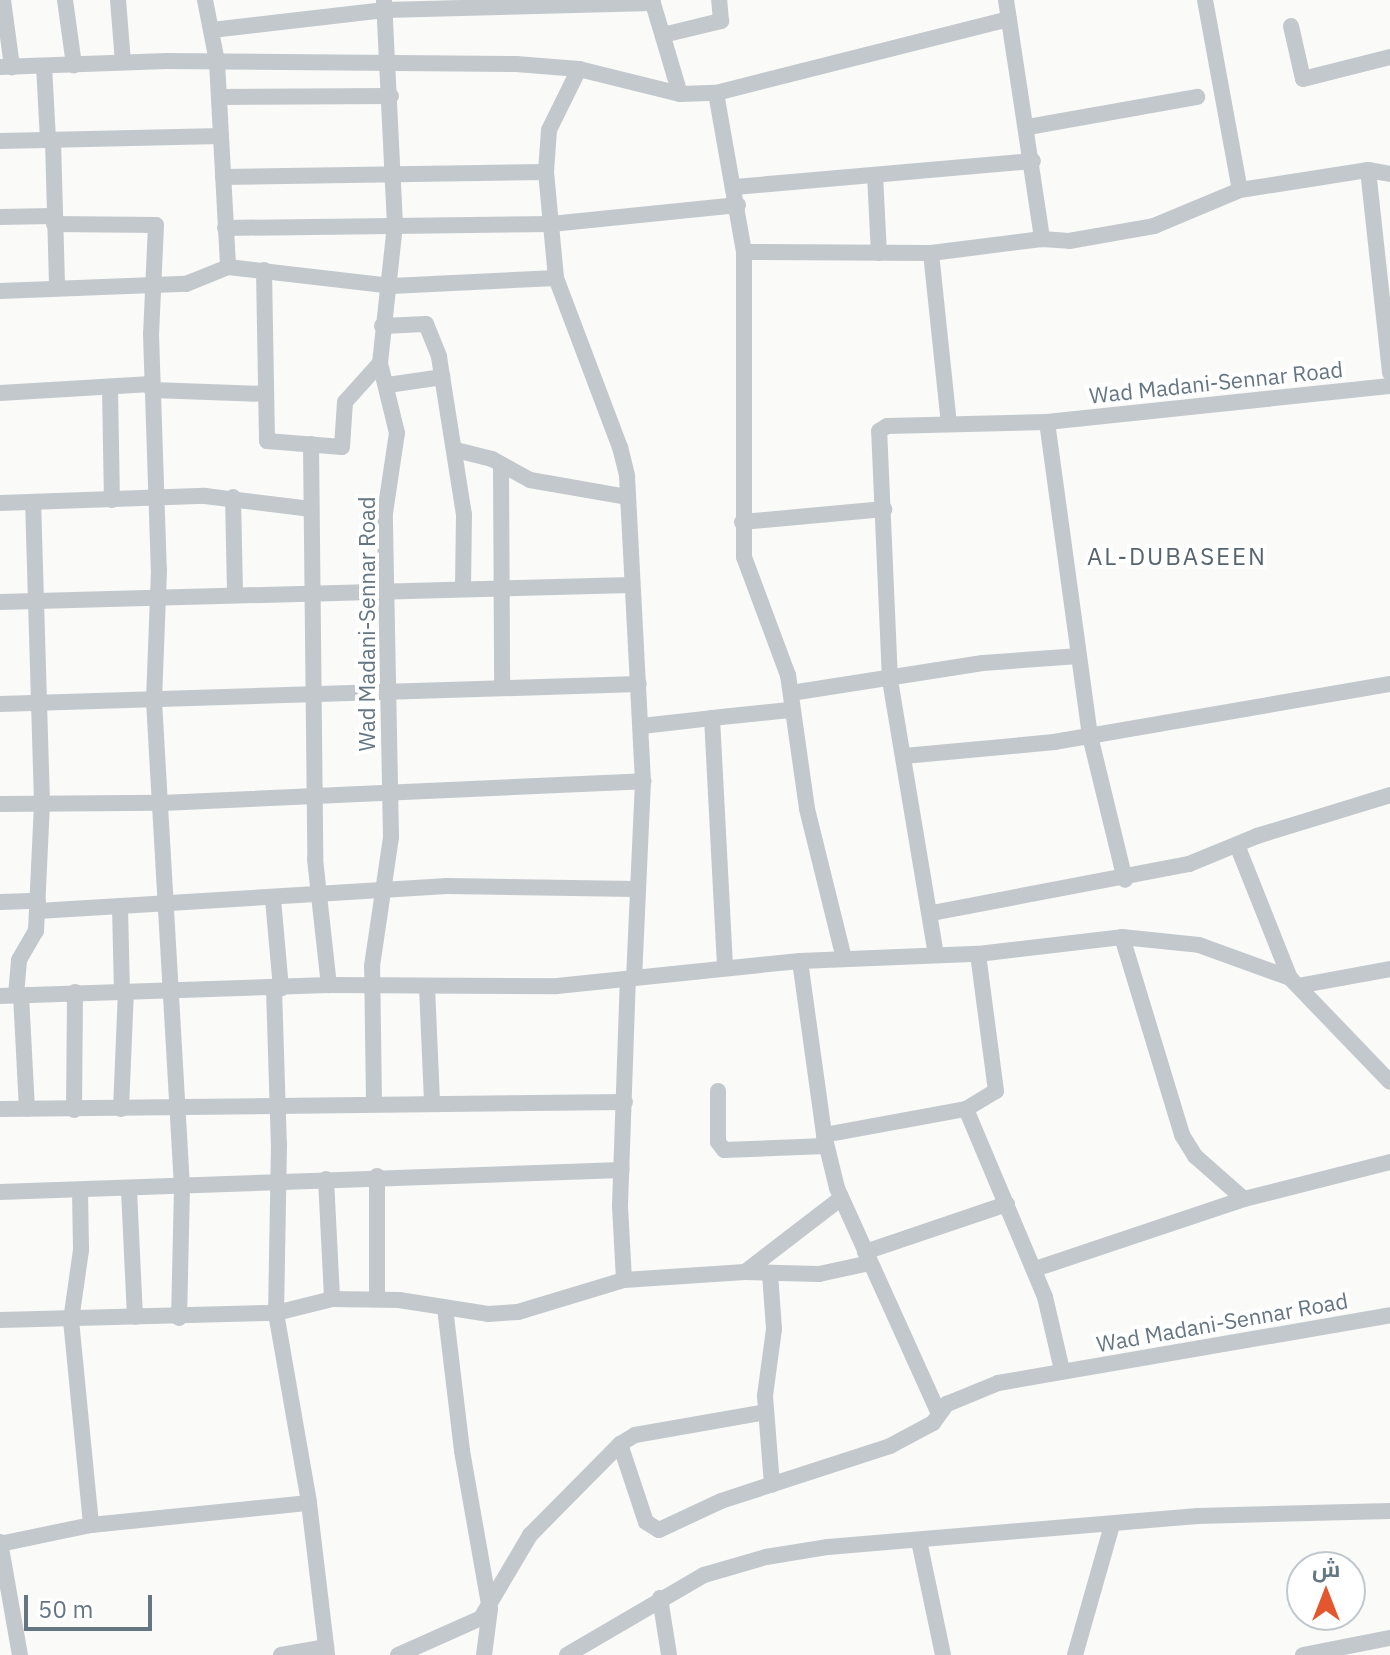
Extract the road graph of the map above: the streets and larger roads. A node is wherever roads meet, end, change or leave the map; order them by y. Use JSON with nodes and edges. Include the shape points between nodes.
{"nodes":[{"id":1,"x":3,"y":0,"type":"edge"},
{"id":2,"x":65,"y":0,"type":"edge"},
{"id":3,"x":118,"y":0,"type":"edge"},
{"id":4,"x":205,"y":0,"type":"edge"},
{"id":5,"x":719,"y":0,"type":"edge"},
{"id":6,"x":1006,"y":0,"type":"edge"},
{"id":7,"x":1205,"y":0,"type":"edge"},
{"id":8,"x":652,"y":2,"type":"edge"},
{"id":9,"x":384,"y":5,"type":"edge"},
{"id":10,"x":1009,"y":19,"type":"junction"},
{"id":11,"x":1291,"y":26,"type":"dead end"},
{"id":12,"x":212,"y":30,"type":"junction"},
{"id":13,"x":663,"y":35,"type":"junction"},
{"id":14,"x":1390,"y":57,"type":"edge"},
{"id":15,"x":389,"y":61,"type":"junction"},
{"id":16,"x":123,"y":62,"type":"junction"},
{"id":17,"x":217,"y":62,"type":"junction"},
{"id":18,"x":74,"y":65,"type":"junction"},
{"id":19,"x":44,"y":66,"type":"junction"},
{"id":20,"x":6,"y":67,"type":"edge"},
{"id":21,"x":579,"y":69,"type":"junction"},
{"id":22,"x":716,"y":93,"type":"junction"},
{"id":23,"x":680,"y":94,"type":"junction"},
{"id":24,"x":391,"y":96,"type":"junction"},
{"id":25,"x":219,"y":97,"type":"junction"},
{"id":26,"x":1197,"y":97,"type":"dead end"},
{"id":27,"x":1028,"y":127,"type":"junction"},
{"id":28,"x":221,"y":136,"type":"junction"},
{"id":29,"x":51,"y":140,"type":"junction"},
{"id":30,"x":0,"y":141,"type":"edge"},
{"id":31,"x":1033,"y":161,"type":"junction"},
{"id":32,"x":1368,"y":170,"type":"junction"},
{"id":33,"x":394,"y":172,"type":"junction"},
{"id":34,"x":546,"y":172,"type":"junction"},
{"id":35,"x":1390,"y":174,"type":"edge"},
{"id":36,"x":875,"y":175,"type":"junction"},
{"id":37,"x":223,"y":177,"type":"junction"},
{"id":38,"x":735,"y":187,"type":"junction"},
{"id":39,"x":1240,"y":190,"type":"junction"},
{"id":40,"x":738,"y":205,"type":"junction"},
{"id":41,"x":0,"y":217,"type":"edge"},
{"id":42,"x":54,"y":220,"type":"junction"},
{"id":43,"x":551,"y":224,"type":"junction"},
{"id":44,"x":395,"y":225,"type":"junction"},
{"id":45,"x":225,"y":228,"type":"junction"},
{"id":46,"x":1042,"y":239,"type":"junction"},
{"id":47,"x":744,"y":252,"type":"junction"},
{"id":48,"x":879,"y":253,"type":"junction"},
{"id":49,"x":931,"y":253,"type":"junction"},
{"id":50,"x":228,"y":267,"type":"junction"},
{"id":51,"x":264,"y":270,"type":"junction"},
{"id":52,"x":556,"y":278,"type":"junction"},
{"id":53,"x":152,"y":284,"type":"junction"},
{"id":54,"x":57,"y":285,"type":"junction"},
{"id":55,"x":391,"y":286,"type":"junction"},
{"id":56,"x":0,"y":291,"type":"edge"},
{"id":57,"x":382,"y":326,"type":"junction"},
{"id":58,"x":380,"y":363,"type":"junction"},
{"id":59,"x":1390,"y":373,"type":"edge"},
{"id":60,"x":442,"y":377,"type":"junction"},
{"id":61,"x":388,"y":385,"type":"junction"},
{"id":62,"x":1390,"y":386,"type":"edge"},
{"id":63,"x":152,"y":387,"type":"junction"},
{"id":64,"x":110,"y":388,"type":"junction"},
{"id":65,"x":0,"y":393,"type":"edge"},
{"id":66,"x":265,"y":394,"type":"junction"},
{"id":67,"x":1047,"y":422,"type":"junction"},
{"id":68,"x":949,"y":424,"type":"junction"},
{"id":69,"x":311,"y":444,"type":"junction"},
{"id":70,"x":456,"y":450,"type":"junction"},
{"id":71,"x":501,"y":465,"type":"junction"},
{"id":72,"x":233,"y":497,"type":"junction"},
{"id":73,"x":627,"y":497,"type":"junction"},
{"id":74,"x":154,"y":498,"type":"junction"},
{"id":75,"x":112,"y":500,"type":"junction"},
{"id":76,"x":0,"y":503,"type":"edge"},
{"id":77,"x":33,"y":503,"type":"junction"},
{"id":78,"x":311,"y":509,"type":"junction"},
{"id":79,"x":884,"y":509,"type":"junction"},
{"id":80,"x":742,"y":522,"type":"junction"},
{"id":81,"x":631,"y":585,"type":"junction"},
{"id":82,"x":463,"y":587,"type":"junction"},
{"id":83,"x":501,"y":587,"type":"junction"},
{"id":84,"x":312,"y":592,"type":"junction"},
{"id":85,"x":389,"y":592,"type":"junction"},
{"id":86,"x":235,"y":593,"type":"junction"},
{"id":87,"x":159,"y":599,"type":"junction"},
{"id":88,"x":0,"y":602,"type":"edge"},
{"id":89,"x":35,"y":602,"type":"junction"},
{"id":90,"x":1079,"y":656,"type":"junction"},
{"id":91,"x":890,"y":680,"type":"junction"},
{"id":92,"x":639,"y":684,"type":"junction"},
{"id":93,"x":1390,"y":684,"type":"edge"},
{"id":94,"x":502,"y":688,"type":"junction"},
{"id":95,"x":386,"y":692,"type":"junction"},
{"id":96,"x":313,"y":694,"type":"junction"},
{"id":97,"x":154,"y":701,"type":"junction"},
{"id":98,"x":791,"y":701,"type":"junction"},
{"id":99,"x":0,"y":704,"type":"edge"},
{"id":100,"x":37,"y":704,"type":"junction"},
{"id":101,"x":712,"y":718,"type":"junction"},
{"id":102,"x":642,"y":726,"type":"junction"},
{"id":103,"x":1090,"y":736,"type":"junction"},
{"id":104,"x":904,"y":756,"type":"junction"},
{"id":105,"x":643,"y":781,"type":"junction"},
{"id":106,"x":390,"y":790,"type":"junction"},
{"id":107,"x":1390,"y":795,"type":"edge"},
{"id":108,"x":318,"y":796,"type":"junction"},
{"id":109,"x":42,"y":803,"type":"junction"},
{"id":110,"x":162,"y":803,"type":"junction"},
{"id":111,"x":0,"y":804,"type":"edge"},
{"id":112,"x":1237,"y":845,"type":"junction"},
{"id":113,"x":1125,"y":880,"type":"junction"},
{"id":114,"x":635,"y":889,"type":"junction"},
{"id":115,"x":386,"y":891,"type":"junction"},
{"id":116,"x":317,"y":894,"type":"junction"},
{"id":117,"x":273,"y":899,"type":"junction"},
{"id":118,"x":0,"y":902,"type":"edge"},
{"id":119,"x":163,"y":904,"type":"junction"},
{"id":120,"x":38,"y":906,"type":"junction"},
{"id":121,"x":120,"y":906,"type":"junction"},
{"id":122,"x":932,"y":913,"type":"junction"},
{"id":123,"x":1122,"y":937,"type":"junction"},
{"id":124,"x":978,"y":954,"type":"junction"},
{"id":125,"x":936,"y":955,"type":"junction"},
{"id":126,"x":844,"y":959,"type":"junction"},
{"id":127,"x":800,"y":961,"type":"junction"},
{"id":128,"x":725,"y":968,"type":"junction"},
{"id":129,"x":1390,"y":969,"type":"edge"},
{"id":130,"x":631,"y":979,"type":"junction"},
{"id":131,"x":1297,"y":982,"type":"junction"},
{"id":132,"x":329,"y":985,"type":"junction"},
{"id":133,"x":374,"y":987,"type":"junction"},
{"id":134,"x":427,"y":987,"type":"junction"},
{"id":135,"x":277,"y":989,"type":"junction"},
{"id":136,"x":124,"y":991,"type":"junction"},
{"id":137,"x":75,"y":992,"type":"junction"},
{"id":138,"x":173,"y":992,"type":"junction"},
{"id":139,"x":12,"y":996,"type":"edge"},
{"id":140,"x":1390,"y":1082,"type":"edge"},
{"id":141,"x":718,"y":1091,"type":"dead end"},
{"id":142,"x":432,"y":1101,"type":"junction"},
{"id":143,"x":374,"y":1102,"type":"junction"},
{"id":144,"x":625,"y":1102,"type":"junction"},
{"id":145,"x":279,"y":1105,"type":"junction"},
{"id":146,"x":176,"y":1108,"type":"junction"},
{"id":147,"x":0,"y":1109,"type":"edge"},
{"id":148,"x":27,"y":1109,"type":"junction"},
{"id":149,"x":121,"y":1109,"type":"junction"},
{"id":150,"x":966,"y":1109,"type":"junction"},
{"id":151,"x":74,"y":1110,"type":"junction"},
{"id":152,"x":825,"y":1141,"type":"junction"},
{"id":153,"x":1390,"y":1162,"type":"edge"},
{"id":154,"x":622,"y":1170,"type":"junction"},
{"id":155,"x":377,"y":1176,"type":"junction"},
{"id":156,"x":326,"y":1179,"type":"junction"},
{"id":157,"x":279,"y":1180,"type":"junction"},
{"id":158,"x":182,"y":1188,"type":"junction"},
{"id":159,"x":129,"y":1190,"type":"junction"},
{"id":160,"x":80,"y":1191,"type":"junction"},
{"id":161,"x":0,"y":1192,"type":"edge"},
{"id":162,"x":840,"y":1199,"type":"junction"},
{"id":163,"x":1244,"y":1199,"type":"junction"},
{"id":164,"x":1007,"y":1204,"type":"junction"},
{"id":165,"x":868,"y":1257,"type":"junction"},
{"id":166,"x":1035,"y":1269,"type":"junction"},
{"id":167,"x":745,"y":1272,"type":"junction"},
{"id":168,"x":770,"y":1274,"type":"junction"},
{"id":169,"x":624,"y":1280,"type":"junction"},
{"id":170,"x":332,"y":1299,"type":"junction"},
{"id":171,"x":377,"y":1299,"type":"junction"},
{"id":172,"x":445,"y":1308,"type":"junction"},
{"id":173,"x":276,"y":1313,"type":"junction"},
{"id":174,"x":1390,"y":1315,"type":"edge"},
{"id":175,"x":135,"y":1317,"type":"junction"},
{"id":176,"x":179,"y":1318,"type":"junction"},
{"id":177,"x":0,"y":1320,"type":"edge"},
{"id":178,"x":71,"y":1320,"type":"junction"},
{"id":179,"x":1062,"y":1370,"type":"junction"},
{"id":180,"x":766,"y":1412,"type":"junction"},
{"id":181,"x":939,"y":1414,"type":"junction"},
{"id":182,"x":620,"y":1444,"type":"junction"},
{"id":183,"x":772,"y":1485,"type":"junction"},
{"id":184,"x":309,"y":1503,"type":"junction"},
{"id":185,"x":1390,"y":1511,"type":"edge"},
{"id":186,"x":91,"y":1525,"type":"junction"},
{"id":187,"x":1112,"y":1525,"type":"junction"},
{"id":188,"x":919,"y":1541,"type":"junction"},
{"id":189,"x":0,"y":1543,"type":"edge"},
{"id":190,"x":660,"y":1598,"type":"junction"},
{"id":191,"x":490,"y":1609,"type":"junction"},
{"id":192,"x":1390,"y":1638,"type":"edge"},
{"id":193,"x":326,"y":1651,"type":"edge"},
{"id":194,"x":20,"y":1655,"type":"edge"},
{"id":195,"x":281,"y":1655,"type":"edge"},
{"id":196,"x":398,"y":1655,"type":"edge"},
{"id":197,"x":484,"y":1655,"type":"edge"},
{"id":198,"x":567,"y":1655,"type":"edge"},
{"id":199,"x":669,"y":1655,"type":"edge"},
{"id":200,"x":943,"y":1655,"type":"edge"},
{"id":201,"x":1075,"y":1655,"type":"edge"},
{"id":202,"x":1303,"y":1655,"type":"edge"}],
"edges":[{"from":1,"to":20,"type":"street"},
{"from":2,"to":18,"type":"street"},
{"from":3,"to":16,"type":"street"},
{"from":4,"to":12,"type":"street"},
{"from":5,"to":13,"type":"street","via":[[721,21]]},
{"from":6,"to":10,"type":"street"},
{"from":7,"to":39,"type":"street"},
{"from":8,"to":9,"type":"street"},
{"from":8,"to":13,"type":"street"},
{"from":9,"to":12,"type":"street"},
{"from":9,"to":15,"type":"street","name":"Wad Madani-Sennar Road"},
{"from":10,"to":22,"type":"street"},
{"from":10,"to":27,"type":"street"},
{"from":11,"to":14,"type":"street","via":[[1303,79],[1312,81]]},
{"from":12,"to":17,"type":"street"},
{"from":13,"to":23,"type":"street"},
{"from":15,"to":17,"type":"street"},
{"from":15,"to":21,"type":"street"},
{"from":15,"to":24,"type":"street","name":"Wad Madani-Sennar Road"},
{"from":16,"to":17,"type":"street"},
{"from":16,"to":18,"type":"street"},
{"from":17,"to":25,"type":"street"},
{"from":18,"to":19,"type":"street"},
{"from":19,"to":20,"type":"street"},
{"from":19,"to":29,"type":"street"},
{"from":21,"to":23,"type":"street"},
{"from":21,"to":34,"type":"street","via":[[549,130]]},
{"from":22,"to":23,"type":"street"},
{"from":22,"to":38,"type":"street"},
{"from":24,"to":25,"type":"street"},
{"from":24,"to":33,"type":"street","name":"Wad Madani-Sennar Road"},
{"from":25,"to":28,"type":"street"},
{"from":26,"to":27,"type":"street"},
{"from":27,"to":31,"type":"street"},
{"from":28,"to":29,"type":"street"},
{"from":28,"to":37,"type":"street"},
{"from":29,"to":30,"type":"street"},
{"from":29,"to":42,"type":"street"},
{"from":31,"to":36,"type":"street"},
{"from":31,"to":46,"type":"street"},
{"from":32,"to":35,"type":"street"},
{"from":32,"to":39,"type":"street"},
{"from":32,"to":59,"type":"street"},
{"from":33,"to":34,"type":"street"},
{"from":33,"to":37,"type":"street"},
{"from":33,"to":44,"type":"street","name":"Wad Madani-Sennar Road"},
{"from":34,"to":43,"type":"street"},
{"from":36,"to":38,"type":"street"},
{"from":36,"to":48,"type":"street"},
{"from":37,"to":45,"type":"street"},
{"from":38,"to":40,"type":"street"},
{"from":39,"to":46,"type":"street","via":[[1128,233]]},
{"from":40,"to":43,"type":"street"},
{"from":40,"to":47,"type":"street"},
{"from":41,"to":42,"type":"street"},
{"from":42,"to":53,"type":"street","via":[[155,222]]},
{"from":42,"to":54,"type":"street"},
{"from":43,"to":44,"type":"street"},
{"from":43,"to":52,"type":"street"},
{"from":44,"to":45,"type":"street"},
{"from":44,"to":55,"type":"street","name":"Wad Madani-Sennar Road"},
{"from":45,"to":50,"type":"street"},
{"from":46,"to":49,"type":"street"},
{"from":47,"to":48,"type":"street"},
{"from":47,"to":80,"type":"street"},
{"from":48,"to":49,"type":"street"},
{"from":49,"to":68,"type":"street"},
{"from":50,"to":51,"type":"street"},
{"from":50,"to":53,"type":"street","via":[[186,284]]},
{"from":51,"to":55,"type":"street"},
{"from":51,"to":66,"type":"street"},
{"from":52,"to":55,"type":"street"},
{"from":52,"to":73,"type":"street","via":[[620,447]]},
{"from":53,"to":54,"type":"street"},
{"from":53,"to":63,"type":"street"},
{"from":54,"to":56,"type":"street"},
{"from":55,"to":57,"type":"street","name":"Wad Madani-Sennar Road"},
{"from":57,"to":58,"type":"street","name":"Wad Madani-Sennar Road"},
{"from":57,"to":60,"type":"street","via":[[426,324]]},
{"from":58,"to":61,"type":"street","name":"Wad Madani-Sennar Road"},
{"from":58,"to":69,"type":"street","via":[[345,402],[342,447]]},
{"from":60,"to":61,"type":"street"},
{"from":60,"to":70,"type":"street"},
{"from":61,"to":85,"type":"street","name":"Wad Madani-Sennar Road","via":[[397,433],[385,513]]},
{"from":62,"to":67,"type":"street","name":"Wad Madani-Sennar Road"},
{"from":63,"to":64,"type":"street"},
{"from":63,"to":66,"type":"street"},
{"from":63,"to":74,"type":"street"},
{"from":64,"to":65,"type":"street"},
{"from":64,"to":75,"type":"street"},
{"from":66,"to":69,"type":"street","via":[[267,441]]},
{"from":67,"to":68,"type":"street","name":"Wad Madani-Sennar Road"},
{"from":67,"to":90,"type":"street"},
{"from":68,"to":79,"type":"street","name":"Wad Madani-Sennar Road","via":[[887,426],[879,431]]},
{"from":69,"to":78,"type":"street"},
{"from":70,"to":71,"type":"street"},
{"from":70,"to":82,"type":"street","via":[[464,515]]},
{"from":71,"to":73,"type":"street","via":[[530,480]]},
{"from":71,"to":83,"type":"street"},
{"from":72,"to":74,"type":"street"},
{"from":72,"to":78,"type":"street"},
{"from":72,"to":86,"type":"street"},
{"from":73,"to":81,"type":"street"},
{"from":74,"to":75,"type":"street"},
{"from":74,"to":87,"type":"street"},
{"from":75,"to":77,"type":"street"},
{"from":76,"to":77,"type":"street"},
{"from":77,"to":89,"type":"street"},
{"from":78,"to":84,"type":"street"},
{"from":79,"to":80,"type":"street"},
{"from":79,"to":91,"type":"street","name":"Wad Madani-Sennar Road"},
{"from":80,"to":98,"type":"street","via":[[744,557]]},
{"from":81,"to":83,"type":"street"},
{"from":81,"to":92,"type":"street"},
{"from":82,"to":83,"type":"street"},
{"from":82,"to":85,"type":"street"},
{"from":83,"to":94,"type":"street"},
{"from":84,"to":85,"type":"street"},
{"from":84,"to":86,"type":"street"},
{"from":84,"to":96,"type":"street"},
{"from":85,"to":95,"type":"street","name":"Wad Madani-Sennar Road"},
{"from":86,"to":87,"type":"street"},
{"from":87,"to":89,"type":"street"},
{"from":87,"to":97,"type":"street"},
{"from":88,"to":89,"type":"street"},
{"from":89,"to":100,"type":"street"},
{"from":90,"to":91,"type":"street","via":[[983,663]]},
{"from":90,"to":103,"type":"street"},
{"from":91,"to":98,"type":"street"},
{"from":91,"to":104,"type":"street","name":"Wad Madani-Sennar Road"},
{"from":92,"to":94,"type":"street"},
{"from":92,"to":102,"type":"street"},
{"from":93,"to":103,"type":"street"},
{"from":94,"to":95,"type":"street"},
{"from":95,"to":96,"type":"street"},
{"from":95,"to":106,"type":"street","name":"Wad Madani-Sennar Road"},
{"from":96,"to":97,"type":"street"},
{"from":96,"to":108,"type":"street"},
{"from":97,"to":100,"type":"street"},
{"from":97,"to":110,"type":"street"},
{"from":98,"to":101,"type":"street"},
{"from":98,"to":126,"type":"street","via":[[807,809]]},
{"from":99,"to":100,"type":"street"},
{"from":100,"to":109,"type":"street"},
{"from":101,"to":102,"type":"street"},
{"from":101,"to":128,"type":"street"},
{"from":102,"to":105,"type":"street"},
{"from":103,"to":104,"type":"street"},
{"from":103,"to":113,"type":"street"},
{"from":104,"to":122,"type":"street","name":"Wad Madani-Sennar Road"},
{"from":105,"to":106,"type":"street"},
{"from":105,"to":114,"type":"street"},
{"from":106,"to":108,"type":"street"},
{"from":106,"to":115,"type":"street","name":"Wad Madani-Sennar Road"},
{"from":107,"to":112,"type":"street"},
{"from":108,"to":110,"type":"street"},
{"from":108,"to":116,"type":"street"},
{"from":109,"to":110,"type":"street"},
{"from":109,"to":111,"type":"street"},
{"from":109,"to":120,"type":"street"},
{"from":110,"to":119,"type":"street"},
{"from":112,"to":113,"type":"street"},
{"from":112,"to":131,"type":"street"},
{"from":113,"to":122,"type":"street"},
{"from":114,"to":115,"type":"street","via":[[501,885]]},
{"from":114,"to":130,"type":"street"},
{"from":115,"to":116,"type":"street"},
{"from":115,"to":133,"type":"street","name":"Wad Madani-Sennar Road","via":[[372,966]]},
{"from":116,"to":117,"type":"street"},
{"from":116,"to":132,"type":"street"},
{"from":117,"to":119,"type":"street"},
{"from":117,"to":135,"type":"street"},
{"from":118,"to":120,"type":"street"},
{"from":119,"to":121,"type":"street"},
{"from":119,"to":138,"type":"street"},
{"from":120,"to":121,"type":"street"},
{"from":120,"to":139,"type":"street","via":[[36,931],[19,960]]},
{"from":121,"to":136,"type":"street"},
{"from":122,"to":125,"type":"street","name":"Wad Madani-Sennar Road"},
{"from":123,"to":124,"type":"street"},
{"from":123,"to":131,"type":"street","via":[[1199,945]]},
{"from":123,"to":163,"type":"street","via":[[1171,1111],[1195,1156]]},
{"from":124,"to":125,"type":"street"},
{"from":124,"to":150,"type":"street","via":[[996,1091]]},
{"from":125,"to":126,"type":"street"},
{"from":126,"to":127,"type":"street"},
{"from":127,"to":128,"type":"street"},
{"from":127,"to":152,"type":"street"},
{"from":128,"to":130,"type":"street"},
{"from":129,"to":131,"type":"street"},
{"from":130,"to":134,"type":"street"},
{"from":130,"to":144,"type":"street"},
{"from":131,"to":140,"type":"street"},
{"from":132,"to":133,"type":"street"},
{"from":132,"to":135,"type":"street"},
{"from":133,"to":134,"type":"street"},
{"from":133,"to":143,"type":"street","name":"Wad Madani-Sennar Road"},
{"from":134,"to":142,"type":"street"},
{"from":135,"to":138,"type":"street"},
{"from":135,"to":145,"type":"street"},
{"from":136,"to":137,"type":"street"},
{"from":136,"to":138,"type":"street"},
{"from":136,"to":149,"type":"street"},
{"from":137,"to":139,"type":"street"},
{"from":137,"to":151,"type":"street"},
{"from":138,"to":146,"type":"street"},
{"from":139,"to":148,"type":"street"},
{"from":141,"to":152,"type":"street","via":[[718,1142],[724,1150]]},
{"from":142,"to":143,"type":"street"},
{"from":142,"to":144,"type":"street"},
{"from":143,"to":145,"type":"street"},
{"from":144,"to":154,"type":"street"},
{"from":145,"to":146,"type":"street"},
{"from":145,"to":157,"type":"street"},
{"from":146,"to":149,"type":"street"},
{"from":146,"to":158,"type":"street"},
{"from":147,"to":148,"type":"street"},
{"from":148,"to":151,"type":"street"},
{"from":149,"to":151,"type":"street"},
{"from":150,"to":152,"type":"street"},
{"from":150,"to":164,"type":"street"},
{"from":152,"to":162,"type":"street"},
{"from":153,"to":163,"type":"street"},
{"from":154,"to":155,"type":"street"},
{"from":154,"to":169,"type":"street"},
{"from":155,"to":156,"type":"street"},
{"from":155,"to":171,"type":"street"},
{"from":156,"to":157,"type":"street"},
{"from":156,"to":170,"type":"street"},
{"from":157,"to":158,"type":"street"},
{"from":157,"to":173,"type":"street"},
{"from":158,"to":159,"type":"street"},
{"from":158,"to":176,"type":"street"},
{"from":159,"to":160,"type":"street"},
{"from":159,"to":175,"type":"street"},
{"from":160,"to":161,"type":"street"},
{"from":160,"to":178,"type":"street","via":[[81,1250]]},
{"from":162,"to":165,"type":"street"},
{"from":162,"to":167,"type":"street"},
{"from":163,"to":166,"type":"street"},
{"from":164,"to":165,"type":"street"},
{"from":164,"to":166,"type":"street"},
{"from":165,"to":168,"type":"street","via":[[828,1273]]},
{"from":165,"to":181,"type":"street"},
{"from":166,"to":179,"type":"street"},
{"from":167,"to":168,"type":"street"},
{"from":167,"to":169,"type":"street"},
{"from":168,"to":180,"type":"street","via":[[774,1329]]},
{"from":169,"to":172,"type":"street","via":[[518,1312]]},
{"from":170,"to":171,"type":"street"},
{"from":170,"to":173,"type":"street"},
{"from":171,"to":172,"type":"street"},
{"from":172,"to":191,"type":"street","via":[[462,1451]]},
{"from":173,"to":176,"type":"street"},
{"from":173,"to":184,"type":"street"},
{"from":174,"to":179,"type":"street","name":"Wad Madani-Sennar Road"},
{"from":175,"to":176,"type":"street"},
{"from":175,"to":178,"type":"street"},
{"from":177,"to":178,"type":"street"},
{"from":178,"to":186,"type":"street"},
{"from":179,"to":181,"type":"street","name":"Wad Madani-Sennar Road","via":[[987,1386],[947,1404]]},
{"from":180,"to":182,"type":"street","via":[[635,1435]]},
{"from":180,"to":183,"type":"street"},
{"from":181,"to":183,"type":"street","name":"Wad Madani-Sennar Road","via":[[933,1423],[890,1446]]},
{"from":182,"to":183,"type":"street","name":"Wad Madani-Sennar Road","via":[[653,1528],[671,1526]]},
{"from":182,"to":191,"type":"street","via":[[530,1535]]},
{"from":184,"to":186,"type":"street"},
{"from":184,"to":193,"type":"street"},
{"from":185,"to":187,"type":"street","via":[[1198,1516]]},
{"from":186,"to":189,"type":"street"},
{"from":187,"to":188,"type":"street"},
{"from":187,"to":201,"type":"street"},
{"from":188,"to":190,"type":"street","via":[[766,1557],[704,1575]]},
{"from":188,"to":200,"type":"street"},
{"from":189,"to":194,"type":"street"},
{"from":190,"to":198,"type":"street"},
{"from":190,"to":199,"type":"street"},
{"from":191,"to":196,"type":"street"},
{"from":191,"to":197,"type":"street"},
{"from":192,"to":202,"type":"street"},
{"from":193,"to":195,"type":"street"}]}
